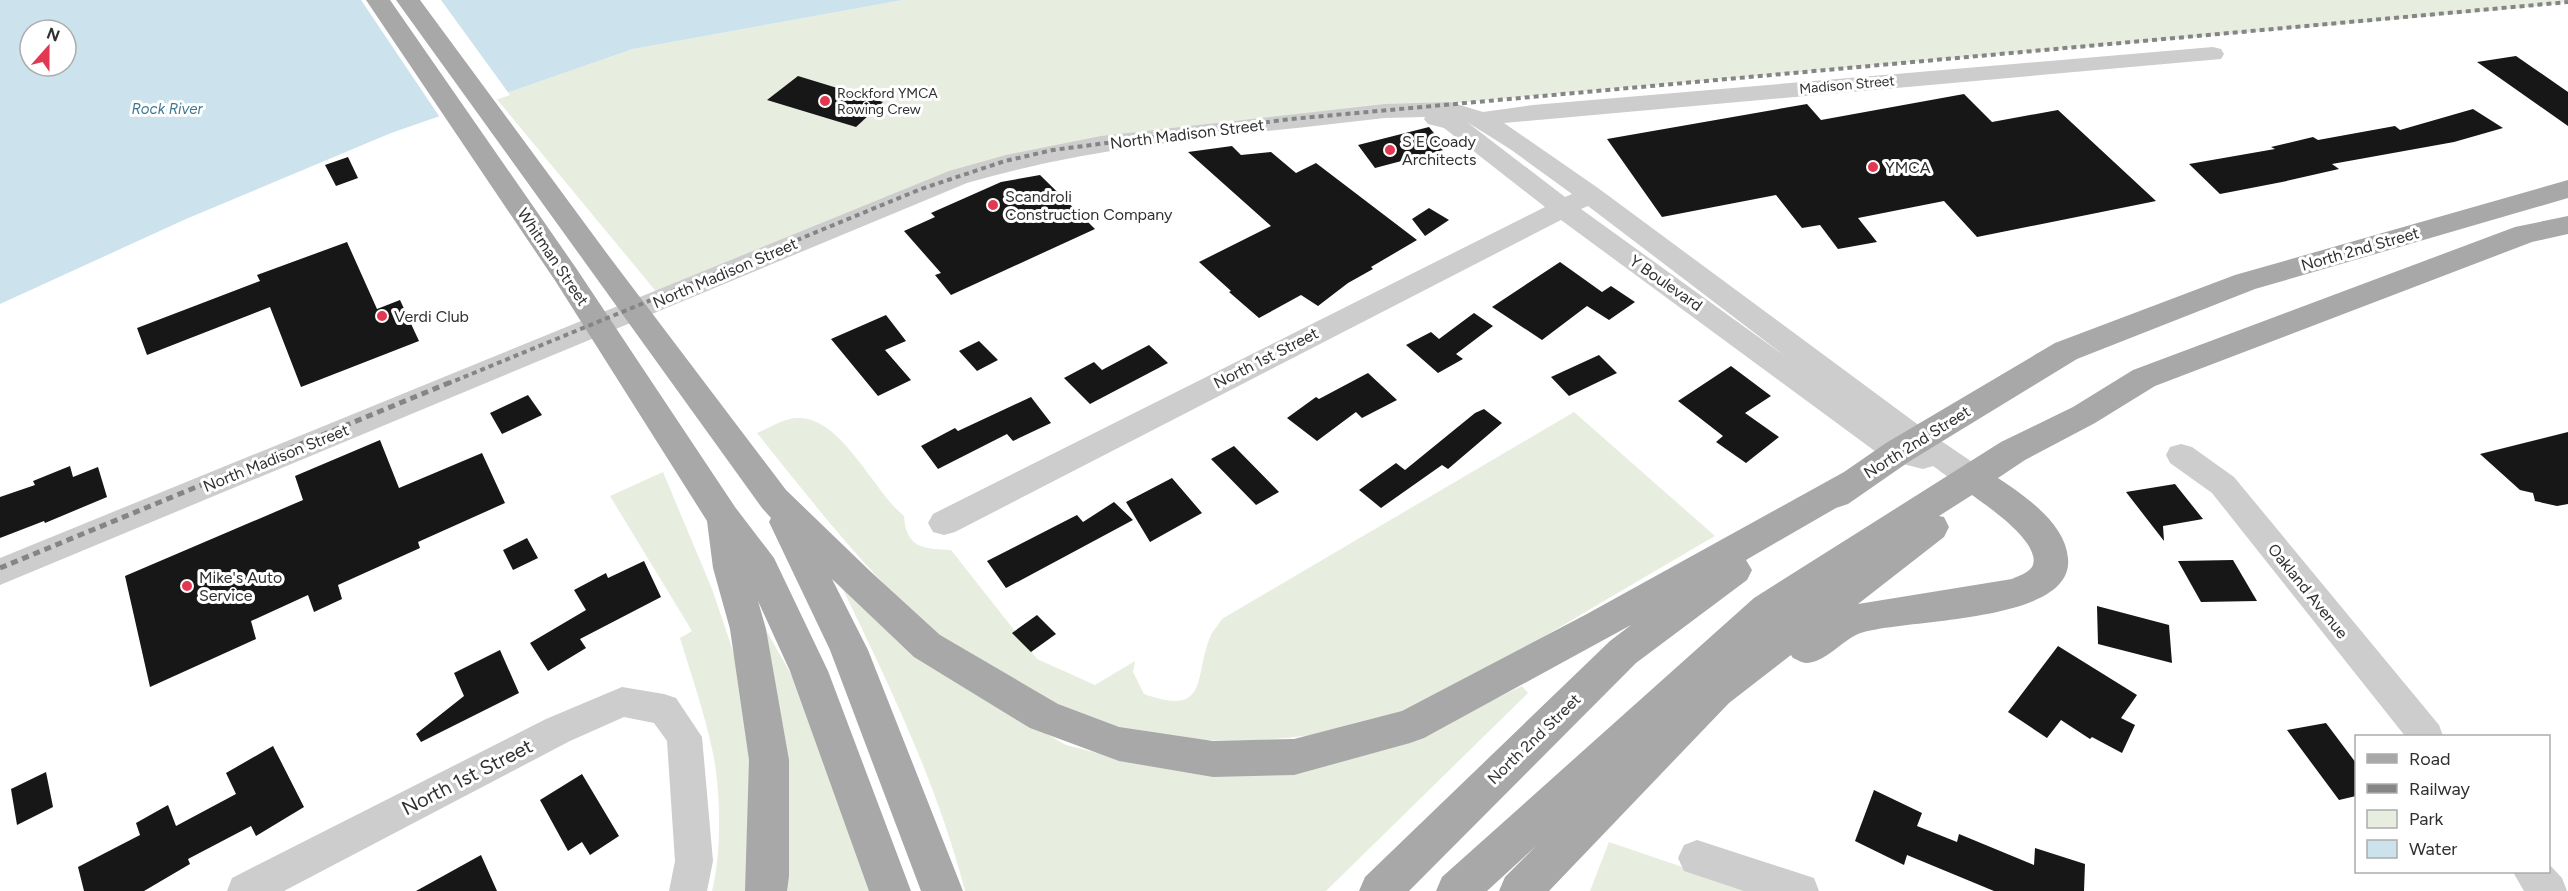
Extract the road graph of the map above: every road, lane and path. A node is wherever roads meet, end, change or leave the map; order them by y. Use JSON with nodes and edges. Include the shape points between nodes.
{"nodes":[{"id":1,"x":378,"y":0,"type":"edge"},
{"id":2,"x":408,"y":0,"type":"edge"},
{"id":3,"x":2213,"y":54,"type":"dead end"},
{"id":4,"x":1385,"y":111,"type":"junction"},
{"id":5,"x":1482,"y":119,"type":"junction"},
{"id":6,"x":2568,"y":189,"type":"edge"},
{"id":7,"x":1589,"y":194,"type":"junction"},
{"id":8,"x":1562,"y":208,"type":"junction"},
{"id":9,"x":2568,"y":225,"type":"edge"},
{"id":10,"x":1907,"y":446,"type":"junction"},
{"id":11,"x":2181,"y":455,"type":"dead end"},
{"id":12,"x":1959,"y":469,"type":"junction"},
{"id":13,"x":1853,"y":482,"type":"junction"},
{"id":14,"x":774,"y":499,"type":"junction"},
{"id":15,"x":723,"y":518,"type":"junction"},
{"id":16,"x":944,"y":523,"type":"dead end"},
{"id":17,"x":0,"y":572,"type":"edge"},
{"id":18,"x":2425,"y":735,"type":"edge"},
{"id":19,"x":1667,"y":743,"type":"junction"},
{"id":20,"x":1697,"y":858,"type":"dead end"},
{"id":21,"x":2533,"y":873,"type":"edge"},
{"id":22,"x":246,"y":891,"type":"edge"},
{"id":23,"x":688,"y":891,"type":"edge"},
{"id":24,"x":766,"y":891,"type":"edge"},
{"id":25,"x":890,"y":891,"type":"edge"},
{"id":26,"x":942,"y":891,"type":"edge"},
{"id":27,"x":1380,"y":891,"type":"edge"},
{"id":28,"x":1457,"y":891,"type":"edge"},
{"id":29,"x":1520,"y":891,"type":"edge"},
{"id":30,"x":1800,"y":891,"type":"edge"},
{"id":31,"x":2548,"y":891,"type":"edge"}],
"edges":[{"from":1,"to":15,"type":"main road","name":"Whitman Street","via":[[566,275]]},
{"from":2,"to":14,"type":"main road","name":"Whitman Street"},
{"from":3,"to":5,"type":"street","name":"Madison Street"},
{"from":4,"to":5,"type":"street","name":"North Madison Street","via":[[1450,109]]},
{"from":4,"to":8,"type":"street","name":"Y Boulevard","via":[[1452,122]]},
{"from":4,"to":17,"type":"street","name":"North Madison Street","via":[[1101,144],[958,177]]},
{"from":5,"to":7,"type":"street","name":"Y Boulevard"},
{"from":6,"to":10,"type":"main road","name":"North 2nd Street","via":[[2245,282],[2066,351]]},
{"from":7,"to":8,"type":"street","name":"North 1st Street"},
{"from":7,"to":10,"type":"street","name":"Y Boulevard"},
{"from":8,"to":10,"type":"street","name":"Y Boulevard"},
{"from":8,"to":16,"type":"street","name":"North 1st Street"},
{"from":9,"to":12,"type":"main road","via":[[2525,234],[2144,378],[2084,415],[2013,451]]},
{"from":10,"to":12,"type":"street","name":"Y Boulevard","via":[[1923,458]]},
{"from":10,"to":13,"type":"main road","name":"North 2nd Street"},
{"from":11,"to":18,"type":"street","name":"Oakland Avenue","via":[[2223,485]]},
{"from":12,"to":19,"type":"main road","via":[[1947,516],[1716,691]]},
{"from":12,"to":19,"type":"main road","via":[[2037,528],[2052,561],[2046,578],[2036,587],[2018,593],[1851,620],[1830,630]]},
{"from":12,"to":28,"type":"main road","via":[[1767,609]]},
{"from":13,"to":14,"type":"main road","via":[[1598,626],[1410,726],[1294,757],[1214,759],[1119,744],[1044,716],[1015,699],[927,646]]},
{"from":13,"to":27,"type":"main road","name":"North 2nd Street","via":[[1623,652]]},
{"from":14,"to":26,"type":"main road","via":[[849,650]]},
{"from":15,"to":24,"type":"main road","via":[[731,568],[748,629],[769,760]]},
{"from":15,"to":25,"type":"main road","name":"Whitman Street","via":[[761,568],[809,671]]},
{"from":19,"to":29,"type":"main road"},
{"from":20,"to":30,"type":"street"},
{"from":21,"to":31,"type":"street"},
{"from":22,"to":23,"type":"street","name":"North 1st Street","via":[[558,730],[622,702],[664,709],[684,737],[694,861]]}]}
